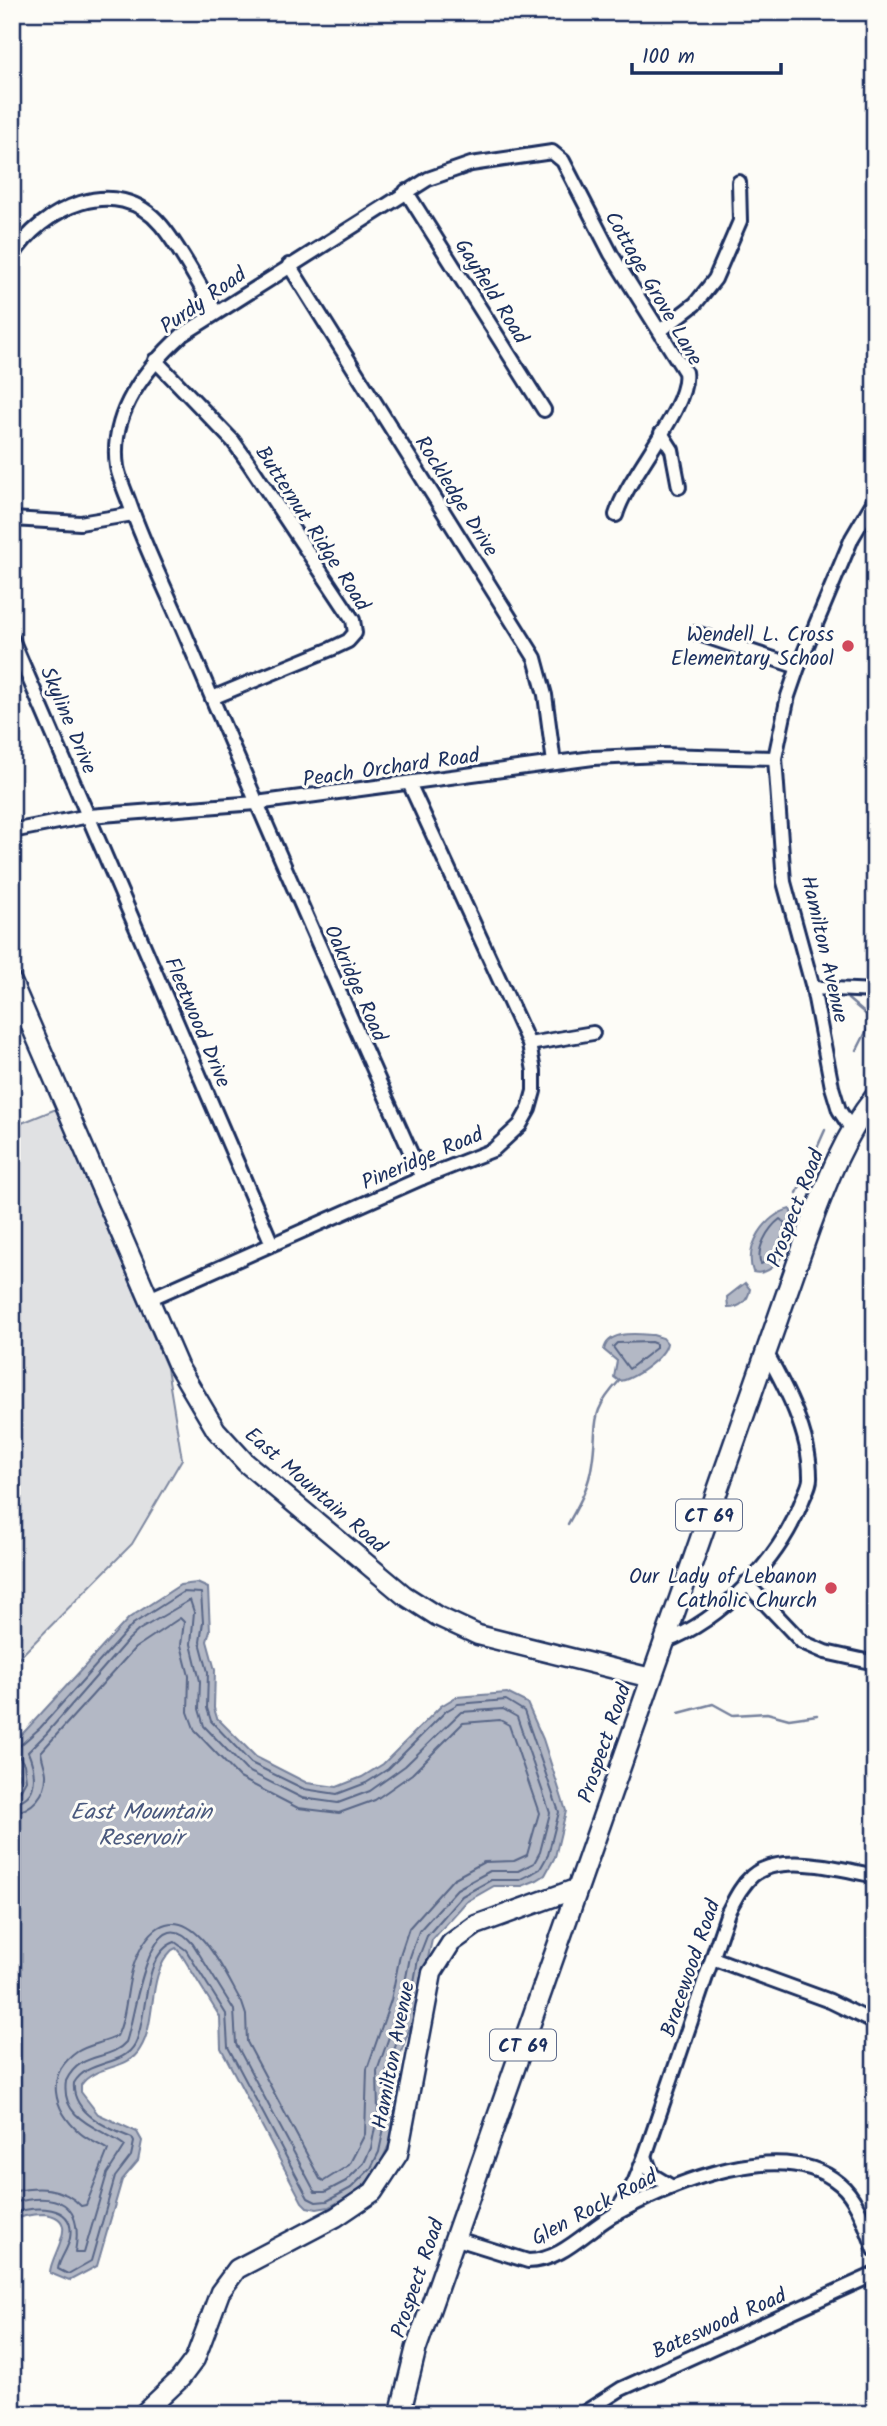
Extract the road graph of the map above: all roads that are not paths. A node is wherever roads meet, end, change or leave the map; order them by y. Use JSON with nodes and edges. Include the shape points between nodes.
{"nodes":[{"id":1,"x":556,"y":153,"type":"joint"},
{"id":2,"x":739,"y":182,"type":"dead end"},
{"id":3,"x":406,"y":191,"type":"junction"},
{"id":4,"x":12,"y":257,"type":"edge"},
{"id":5,"x":289,"y":265,"type":"junction"},
{"id":6,"x":216,"y":312,"type":"junction"},
{"id":7,"x":660,"y":331,"type":"junction"},
{"id":8,"x":155,"y":359,"type":"junction"},
{"id":9,"x":544,"y":410,"type":"dead end"},
{"id":10,"x":661,"y":433,"type":"junction"},
{"id":11,"x":679,"y":487,"type":"dead end"},
{"id":12,"x":875,"y":499,"type":"edge"},
{"id":13,"x":133,"y":514,"type":"junction"},
{"id":14,"x":616,"y":515,"type":"dead end"},
{"id":15,"x":12,"y":519,"type":"edge"},
{"id":16,"x":696,"y":633,"type":"dead end"},
{"id":17,"x":12,"y":639,"type":"edge"},
{"id":18,"x":798,"y":667,"type":"junction"},
{"id":19,"x":212,"y":698,"type":"junction"},
{"id":20,"x":775,"y":758,"type":"junction"},
{"id":21,"x":554,"y":763,"type":"junction"},
{"id":22,"x":411,"y":785,"type":"junction"},
{"id":23,"x":256,"y":803,"type":"junction"},
{"id":24,"x":89,"y":816,"type":"junction"},
{"id":25,"x":12,"y":831,"type":"edge"},
{"id":26,"x":12,"y":982,"type":"edge"},
{"id":27,"x":813,"y":988,"type":"junction"},
{"id":28,"x":875,"y":991,"type":"edge"},
{"id":29,"x":593,"y":1033,"type":"dead end"},
{"id":30,"x":529,"y":1044,"type":"junction"},
{"id":31,"x":875,"y":1097,"type":"edge"},
{"id":32,"x":852,"y":1129,"type":"junction"},
{"id":33,"x":422,"y":1178,"type":"junction"},
{"id":34,"x":272,"y":1244,"type":"junction"},
{"id":35,"x":149,"y":1299,"type":"junction"},
{"id":36,"x":766,"y":1352,"type":"junction"},
{"id":37,"x":746,"y":1583,"type":"junction"},
{"id":38,"x":664,"y":1642,"type":"junction"},
{"id":39,"x":875,"y":1663,"type":"edge"},
{"id":40,"x":651,"y":1678,"type":"junction"},
{"id":41,"x":875,"y":1876,"type":"edge"},
{"id":42,"x":578,"y":1888,"type":"junction"},
{"id":43,"x":715,"y":1959,"type":"junction"},
{"id":44,"x":875,"y":2023,"type":"edge"},
{"id":45,"x":645,"y":2157,"type":"junction"},
{"id":46,"x":672,"y":2187,"type":"junction"},
{"id":47,"x":615,"y":2214,"type":"junction"},
{"id":48,"x":454,"y":2238,"type":"junction"},
{"id":49,"x":875,"y":2250,"type":"edge"},
{"id":50,"x":875,"y":2274,"type":"edge"},
{"id":51,"x":143,"y":2414,"type":"edge"},
{"id":52,"x":400,"y":2414,"type":"edge"},
{"id":53,"x":582,"y":2414,"type":"edge"}],
"edges":[{"from":1,"to":3,"type":"street","name":"Purdy Road","via":[[461,166]]},
{"from":1,"to":7,"type":"street","name":"Cottage Grove Lane"},
{"from":2,"to":7,"type":"street","via":[[740,221],[715,279],[695,304]]},
{"from":3,"to":5,"type":"street","name":"Purdy Road"},
{"from":3,"to":9,"type":"street","name":"Gayfield Road"},
{"from":4,"to":6,"type":"street","via":[[28,234],[67,207],[90,200],[123,201],[161,225]]},
{"from":5,"to":6,"type":"street","name":"Purdy Road"},
{"from":5,"to":21,"type":"street","name":"Rockledge Drive","via":[[535,658]]},
{"from":6,"to":8,"type":"street","name":"Purdy Road"},
{"from":7,"to":10,"type":"street","name":"Cottage Grove Lane","via":[[683,367],[687,384]]},
{"from":8,"to":13,"type":"street","name":"Purdy Road","via":[[132,395],[118,436],[117,467]]},
{"from":8,"to":19,"type":"street","name":"Butternut Ridge Road","via":[[241,451],[353,620],[355,633],[348,641]]},
{"from":10,"to":11,"type":"street","via":[[672,450]]},
{"from":10,"to":14,"type":"street","name":"Cottage Grove Lane","via":[[622,495]]},
{"from":12,"to":18,"type":"street","name":"Hamilton Avenue","via":[[852,538]]},
{"from":13,"to":15,"type":"street","via":[[80,523]]},
{"from":13,"to":19,"type":"street","name":"Purdy Road"},
{"from":16,"to":18,"type":"street"},
{"from":17,"to":24,"type":"street","name":"Skyline Drive"},
{"from":18,"to":20,"type":"street","name":"Hamilton Avenue"},
{"from":19,"to":23,"type":"street","name":"Purdy Road"},
{"from":20,"to":21,"type":"street","name":"Peach Orchard Road","via":[[632,755]]},
{"from":20,"to":27,"type":"street","name":"Hamilton Avenue","via":[[784,882]]},
{"from":21,"to":22,"type":"street","name":"Peach Orchard Road"},
{"from":22,"to":23,"type":"street","name":"Peach Orchard Road"},
{"from":22,"to":30,"type":"street","name":"Pineridge Road"},
{"from":23,"to":24,"type":"street","name":"Peach Orchard Road"},
{"from":23,"to":33,"type":"street","name":"Oakridge Road"},
{"from":24,"to":25,"type":"street","name":"Peach Orchard Road"},
{"from":24,"to":34,"type":"street","name":"Fleetwood Drive"},
{"from":26,"to":35,"type":"street","name":"East Mountain Road"},
{"from":27,"to":28,"type":"street"},
{"from":27,"to":32,"type":"street","name":"Hamilton Avenue","via":[[832,1087],[839,1110]]},
{"from":29,"to":30,"type":"street"},
{"from":30,"to":33,"type":"street","name":"Pineridge Road","via":[[534,1091],[520,1125],[493,1150]]},
{"from":31,"to":32,"type":"main road","name":"Prospect Road","number":"CT 69"},
{"from":32,"to":36,"type":"main road","name":"Prospect Road","number":"CT 69","via":[[830,1173]]},
{"from":33,"to":34,"type":"street","name":"Pineridge Road"},
{"from":34,"to":35,"type":"street","name":"Pineridge Road"},
{"from":35,"to":40,"type":"street","name":"East Mountain Road","via":[[178,1366],[216,1430],[246,1463],[404,1595],[478,1636]]},
{"from":36,"to":37,"type":"street","via":[[797,1417],[811,1479],[795,1521]]},
{"from":36,"to":38,"type":"main road","name":"Prospect Road","number":"CT 69"},
{"from":37,"to":38,"type":"street","via":[[695,1628]]},
{"from":37,"to":39,"type":"street","via":[[802,1642]]},
{"from":38,"to":40,"type":"main road","name":"Prospect Road","number":"CT 69"},
{"from":40,"to":42,"type":"main road","name":"Prospect Road","number":"CT 69"},
{"from":41,"to":43,"type":"street","name":"Bracewood Road","via":[[790,1864],[754,1875],[728,1912]]},
{"from":42,"to":48,"type":"main road","name":"Prospect Road","number":"CT 69"},
{"from":42,"to":51,"type":"street","name":"Hamilton Avenue","via":[[476,1925],[451,1943],[432,1973],[398,2154],[373,2192],[336,2217],[237,2269],[219,2292],[195,2359]]},
{"from":43,"to":44,"type":"street","via":[[793,1986]]},
{"from":43,"to":45,"type":"street","name":"Bracewood Road"},
{"from":45,"to":46,"type":"street","via":[[652,2175]]},
{"from":45,"to":47,"type":"street","name":"Bracewood Road"},
{"from":46,"to":47,"type":"street","name":"Glen Rock Road"},
{"from":46,"to":49,"type":"street","name":"Glen Rock Road","via":[[754,2164],[801,2165],[842,2185],[858,2208]]},
{"from":47,"to":48,"type":"street","name":"Glen Rock Road","via":[[541,2261]]},
{"from":48,"to":52,"type":"main road","name":"Prospect Road","number":"CT 69","via":[[416,2348]]},
{"from":50,"to":53,"type":"street","name":"Bateswood Road","via":[[621,2389]]}]}
